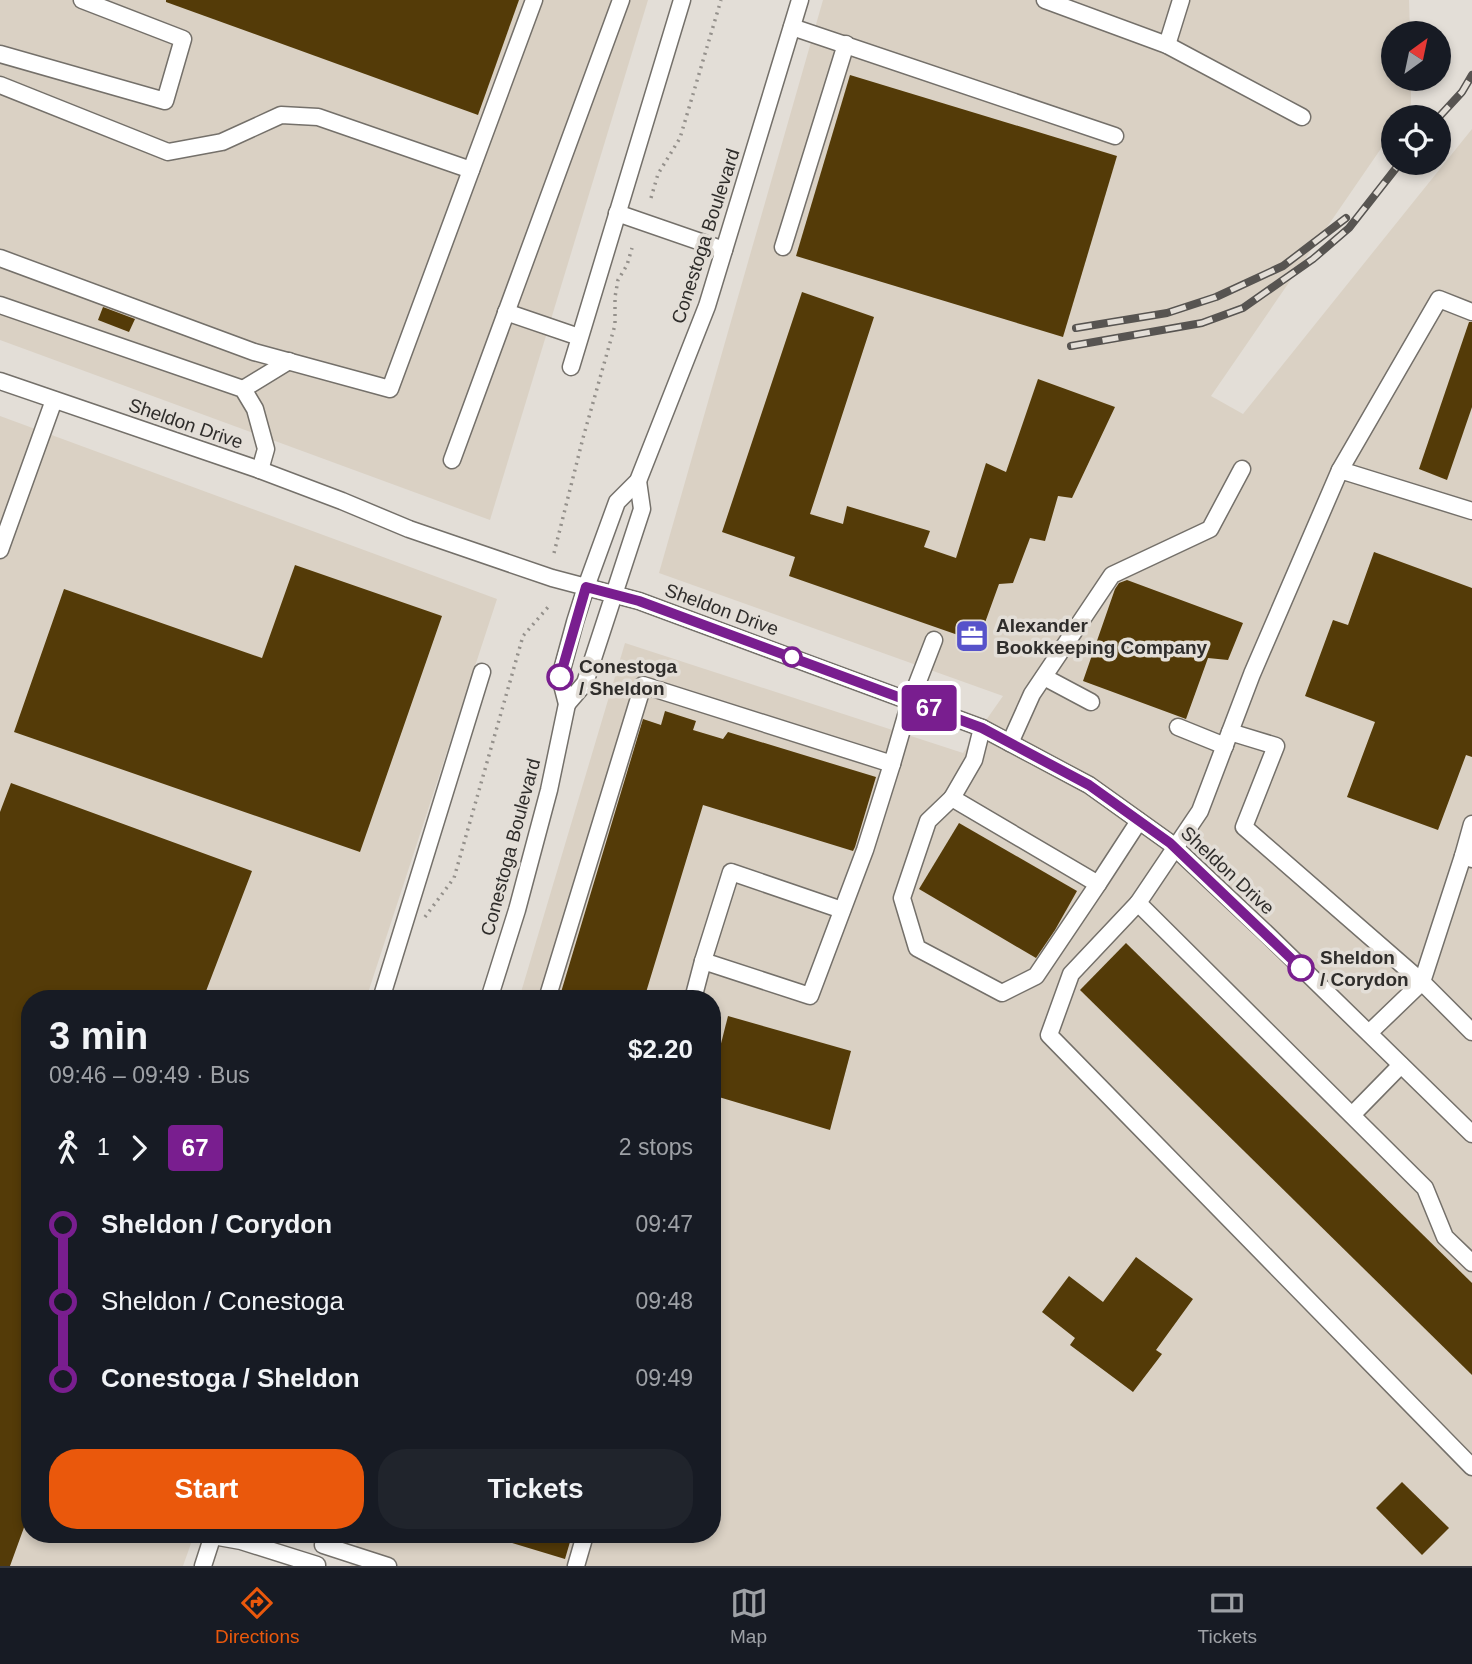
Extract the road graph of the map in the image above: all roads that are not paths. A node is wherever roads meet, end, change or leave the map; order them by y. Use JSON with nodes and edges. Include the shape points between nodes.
{"nodes":[{"id":1,"x":82,"y":0,"type":"edge"},
{"id":2,"x":534,"y":0,"type":"edge"},
{"id":3,"x":621,"y":0,"type":"edge"},
{"id":4,"x":800,"y":0,"type":"edge"},
{"id":5,"x":1045,"y":0,"type":"edge"},
{"id":6,"x":1181,"y":0,"type":"edge"},
{"id":7,"x":679,"y":1,"type":"edge"},
{"id":8,"x":792,"y":27,"type":"junction"},
{"id":9,"x":846,"y":44,"type":"junction"},
{"id":10,"x":1167,"y":45,"type":"junction"},
{"id":11,"x":0,"y":54,"type":"edge"},
{"id":12,"x":0,"y":85,"type":"edge"},
{"id":13,"x":1302,"y":117,"type":"dead end"},
{"id":14,"x":1115,"y":136,"type":"dead end"},
{"id":15,"x":471,"y":170,"type":"junction"},
{"id":16,"x":617,"y":213,"type":"junction"},
{"id":17,"x":783,"y":247,"type":"dead end"},
{"id":18,"x":724,"y":250,"type":"junction"},
{"id":19,"x":0,"y":258,"type":"edge"},
{"id":20,"x":0,"y":303,"type":"edge"},
{"id":21,"x":1472,"y":312,"type":"edge"},
{"id":22,"x":506,"y":313,"type":"junction"},
{"id":23,"x":579,"y":337,"type":"junction"},
{"id":24,"x":289,"y":361,"type":"junction"},
{"id":25,"x":571,"y":367,"type":"dead end"},
{"id":26,"x":0,"y":381,"type":"edge"},
{"id":27,"x":243,"y":389,"type":"junction"},
{"id":28,"x":54,"y":400,"type":"junction"},
{"id":29,"x":452,"y":460,"type":"dead end"},
{"id":30,"x":1242,"y":469,"type":"dead end"},
{"id":31,"x":260,"y":470,"type":"junction"},
{"id":32,"x":1340,"y":470,"type":"junction"},
{"id":33,"x":638,"y":481,"type":"junction"},
{"id":34,"x":1472,"y":511,"type":"edge"},
{"id":35,"x":0,"y":550,"type":"edge"},
{"id":36,"x":586,"y":587,"type":"junction"},
{"id":37,"x":613,"y":594,"type":"junction"},
{"id":38,"x":934,"y":640,"type":"dead end"},
{"id":39,"x":482,"y":672,"type":"dead end"},
{"id":40,"x":1044,"y":677,"type":"junction"},
{"id":41,"x":910,"y":702,"type":"junction"},
{"id":42,"x":1091,"y":702,"type":"dead end"},
{"id":43,"x":567,"y":704,"type":"junction"},
{"id":44,"x":1178,"y":727,"type":"dead end"},
{"id":45,"x":982,"y":728,"type":"junction"},
{"id":46,"x":1228,"y":739,"type":"junction"},
{"id":47,"x":1010,"y":743,"type":"junction"},
{"id":48,"x":892,"y":764,"type":"junction"},
{"id":49,"x":953,"y":798,"type":"junction"},
{"id":50,"x":1139,"y":821,"type":"junction"},
{"id":51,"x":1472,"y":824,"type":"edge"},
{"id":52,"x":1174,"y":847,"type":"junction"},
{"id":53,"x":1467,"y":858,"type":"edge"},
{"id":54,"x":1098,"y":884,"type":"junction"},
{"id":55,"x":1138,"y":903,"type":"junction"},
{"id":56,"x":842,"y":910,"type":"junction"},
{"id":57,"x":703,"y":961,"type":"junction"},
{"id":58,"x":1422,"y":982,"type":"junction"},
{"id":59,"x":385,"y":990,"type":"edge"},
{"id":60,"x":492,"y":990,"type":"edge"},
{"id":61,"x":550,"y":990,"type":"edge"},
{"id":62,"x":695,"y":990,"type":"edge"},
{"id":63,"x":1472,"y":1032,"type":"edge"},
{"id":64,"x":1368,"y":1033,"type":"junction"},
{"id":65,"x":1401,"y":1065,"type":"junction"},
{"id":66,"x":1352,"y":1115,"type":"junction"},
{"id":67,"x":1472,"y":1134,"type":"edge"},
{"id":68,"x":1472,"y":1264,"type":"edge"},
{"id":69,"x":1472,"y":1467,"type":"edge"},
{"id":70,"x":211,"y":1543,"type":"edge"},
{"id":71,"x":247,"y":1543,"type":"edge"},
{"id":72,"x":323,"y":1543,"type":"edge"},
{"id":73,"x":331,"y":1543,"type":"edge"},
{"id":74,"x":583,"y":1543,"type":"edge"},
{"id":75,"x":203,"y":1566,"type":"edge"},
{"id":76,"x":316,"y":1566,"type":"edge"},
{"id":77,"x":388,"y":1566,"type":"edge"},
{"id":78,"x":576,"y":1566,"type":"edge"}],
"edges":[{"from":1,"to":11,"type":"street","via":[[183,39],[165,101]]},
{"from":2,"to":15,"type":"street"},
{"from":3,"to":22,"type":"street"},
{"from":4,"to":8,"type":"street","name":"Conestoga Boulevard"},
{"from":5,"to":10,"type":"street"},
{"from":6,"to":10,"type":"street"},
{"from":7,"to":16,"type":"street"},
{"from":8,"to":9,"type":"street"},
{"from":8,"to":18,"type":"street","name":"Conestoga Boulevard"},
{"from":9,"to":14,"type":"street"},
{"from":9,"to":17,"type":"street"},
{"from":10,"to":13,"type":"street"},
{"from":12,"to":15,"type":"street","via":[[168,152],[222,142],[281,115],[318,117]]},
{"from":15,"to":24,"type":"street","via":[[390,389]]},
{"from":16,"to":18,"type":"street"},
{"from":16,"to":23,"type":"street"},
{"from":18,"to":33,"type":"street","name":"Conestoga Boulevard","via":[[707,306]]},
{"from":19,"to":24,"type":"street"},
{"from":20,"to":27,"type":"street"},
{"from":21,"to":32,"type":"street","via":[[1440,299]]},
{"from":22,"to":23,"type":"street"},
{"from":22,"to":29,"type":"street"},
{"from":23,"to":25,"type":"street"},
{"from":24,"to":27,"type":"street"},
{"from":26,"to":28,"type":"street","name":"Sheldon Drive"},
{"from":27,"to":31,"type":"street","via":[[255,409],[266,449]]},
{"from":28,"to":31,"type":"street","name":"Sheldon Drive"},
{"from":28,"to":35,"type":"street"},
{"from":30,"to":40,"type":"street","via":[[1210,529],[1112,575]]},
{"from":31,"to":36,"type":"street","name":"Sheldon Drive","via":[[409,529]]},
{"from":32,"to":34,"type":"street"},
{"from":32,"to":46,"type":"street"},
{"from":33,"to":36,"type":"street","name":"Conestoga Boulevard","via":[[617,502]]},
{"from":33,"to":37,"type":"street","name":"Conestoga Boulevard","via":[[642,509]]},
{"from":36,"to":37,"type":"street","name":"Sheldon Drive"},
{"from":36,"to":43,"type":"street","name":"Conestoga Boulevard","via":[[560,677]]},
{"from":37,"to":41,"type":"street","name":"Sheldon Drive"},
{"from":37,"to":43,"type":"street","name":"Conestoga Boulevard","via":[[585,683]]},
{"from":38,"to":41,"type":"street"},
{"from":39,"to":59,"type":"street"},
{"from":40,"to":42,"type":"street"},
{"from":40,"to":47,"type":"street"},
{"from":41,"to":45,"type":"street","name":"Sheldon Drive"},
{"from":41,"to":48,"type":"street"},
{"from":43,"to":60,"type":"street","name":"Conestoga Boulevard","via":[[549,790]]},
{"from":44,"to":46,"type":"street"},
{"from":45,"to":47,"type":"street","name":"Sheldon Drive"},
{"from":45,"to":49,"type":"street","via":[[974,760]]},
{"from":46,"to":52,"type":"street","via":[[1200,811]]},
{"from":46,"to":58,"type":"street","via":[[1276,746],[1244,827]]},
{"from":47,"to":50,"type":"street","name":"Sheldon Drive","via":[[1089,785]]},
{"from":48,"to":56,"type":"street"},
{"from":48,"to":61,"type":"street","via":[[643,685]]},
{"from":49,"to":54,"type":"street"},
{"from":49,"to":54,"type":"street","via":[[928,821],[902,898],[917,948],[1002,993],[1036,976]]},
{"from":50,"to":52,"type":"street","name":"Sheldon Drive"},
{"from":50,"to":54,"type":"street"},
{"from":51,"to":53,"type":"street"},
{"from":52,"to":55,"type":"street"},
{"from":52,"to":64,"type":"street","name":"Sheldon Drive"},
{"from":53,"to":58,"type":"street"},
{"from":55,"to":66,"type":"street"},
{"from":55,"to":69,"type":"street","via":[[1071,974],[1049,1035]]},
{"from":56,"to":57,"type":"street","via":[[810,996]]},
{"from":56,"to":57,"type":"street","via":[[731,872]]},
{"from":57,"to":62,"type":"street"},
{"from":58,"to":63,"type":"street"},
{"from":58,"to":64,"type":"street"},
{"from":64,"to":65,"type":"street","name":"Sheldon Drive"},
{"from":65,"to":66,"type":"street"},
{"from":65,"to":67,"type":"street","name":"Sheldon Drive"},
{"from":66,"to":68,"type":"street","via":[[1425,1188],[1445,1237]]},
{"from":70,"to":75,"type":"street"},
{"from":71,"to":76,"type":"street"},
{"from":72,"to":76,"type":"street"},
{"from":73,"to":77,"type":"street"},
{"from":74,"to":78,"type":"street"}]}
